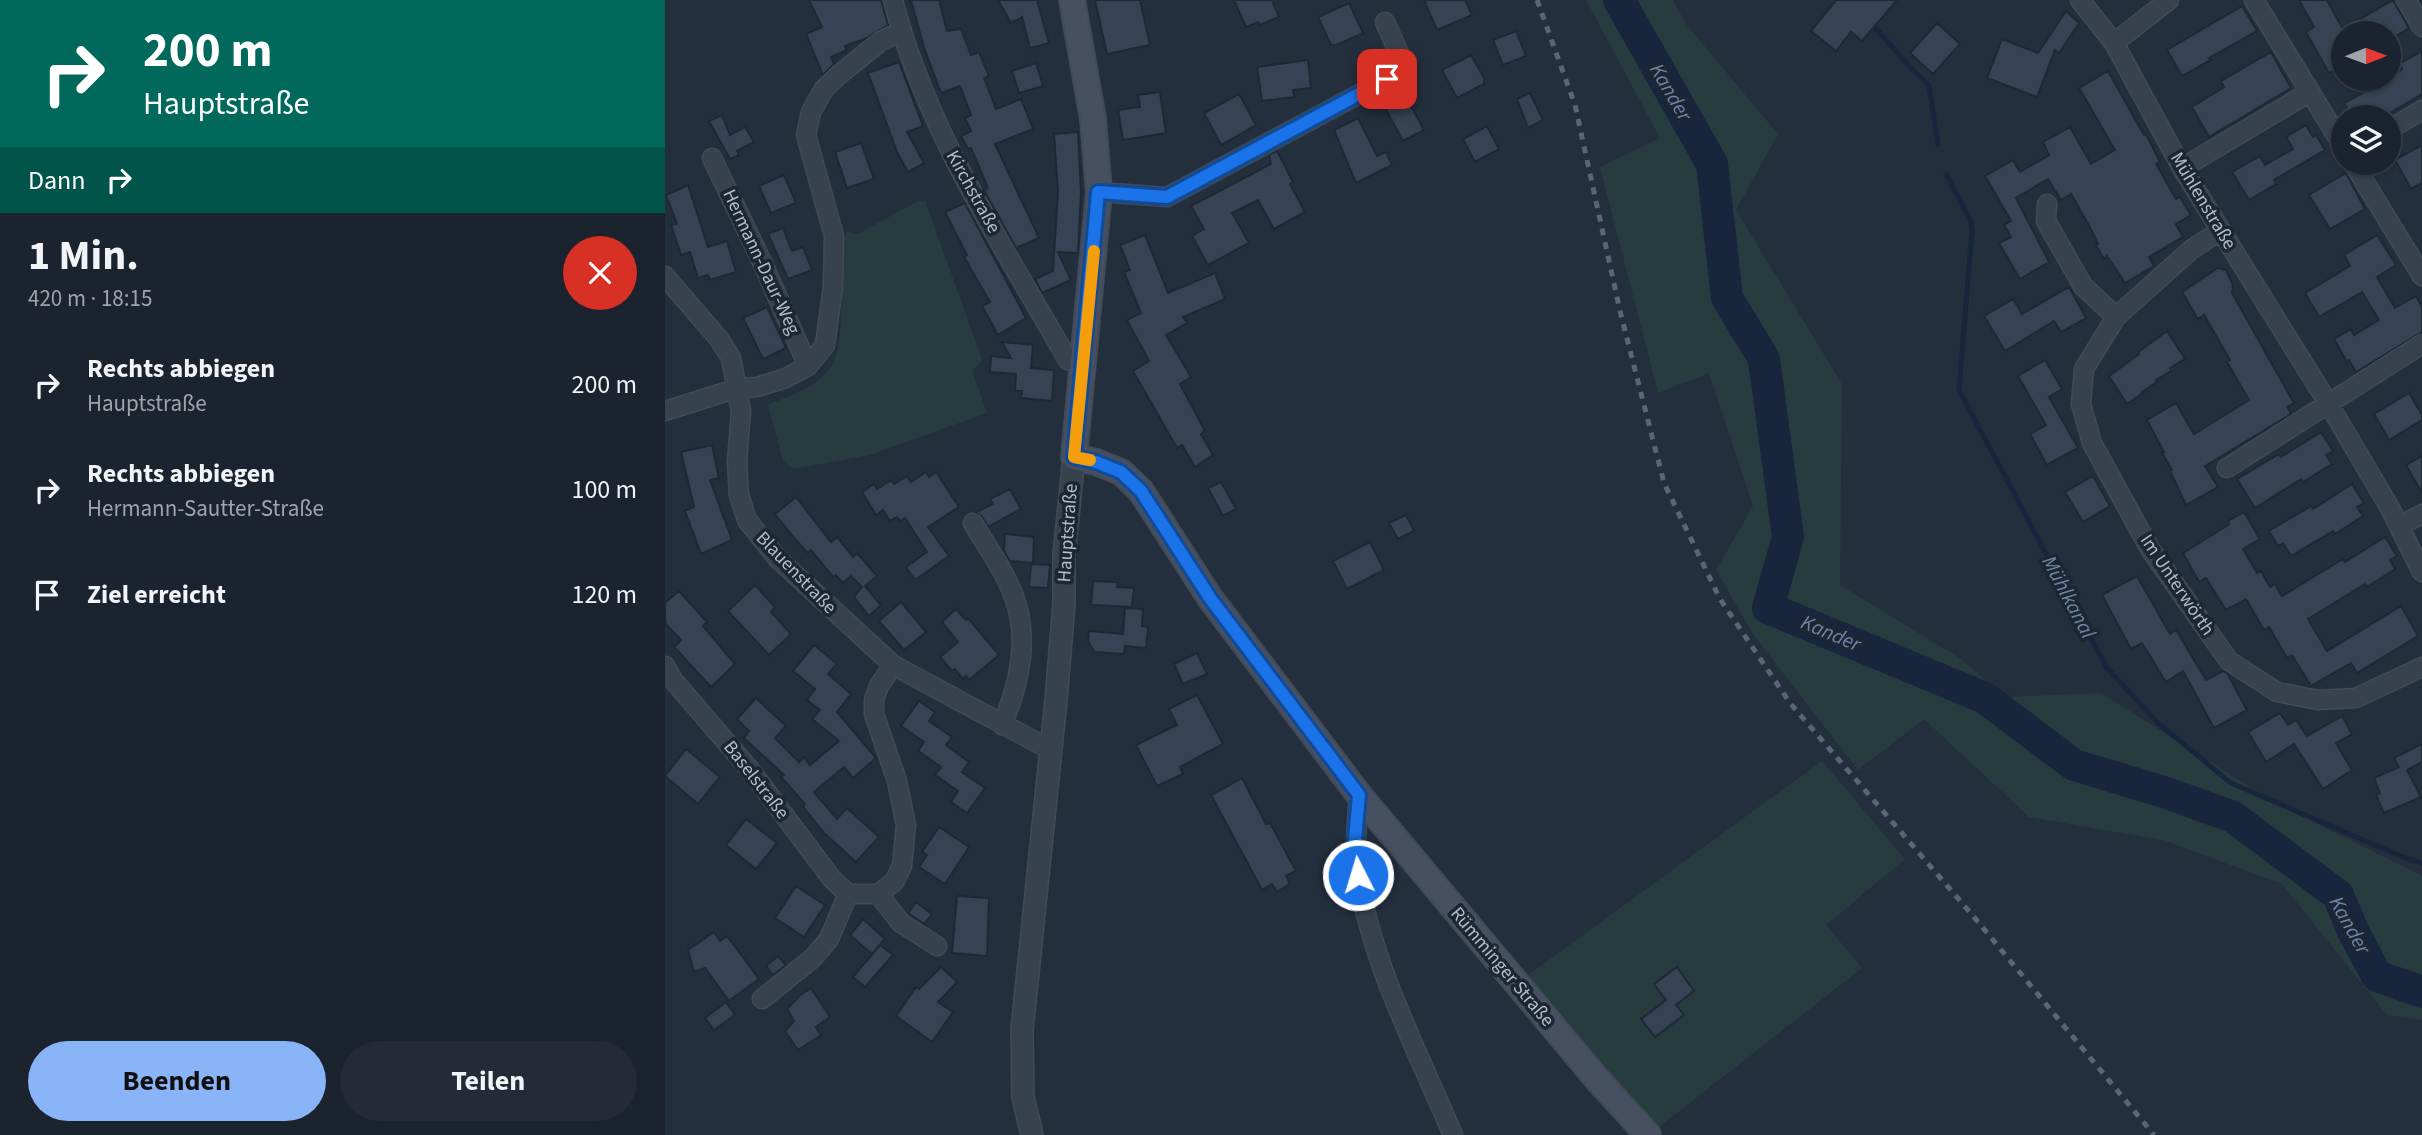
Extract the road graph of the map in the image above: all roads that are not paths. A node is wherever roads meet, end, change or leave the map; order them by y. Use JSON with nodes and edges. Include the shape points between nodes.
{"nodes":[{"id":1,"x":893,"y":0,"type":"edge"},
{"id":2,"x":1072,"y":0,"type":"edge"},
{"id":3,"x":2080,"y":0,"type":"edge"},
{"id":4,"x":2169,"y":0,"type":"edge"},
{"id":5,"x":2254,"y":0,"type":"edge"},
{"id":6,"x":2406,"y":0,"type":"edge"},
{"id":7,"x":2152,"y":7,"type":"edge"},
{"id":8,"x":1385,"y":22,"type":"dead end"},
{"id":9,"x":2422,"y":27,"type":"edge"},
{"id":10,"x":901,"y":31,"type":"junction"},
{"id":11,"x":2114,"y":43,"type":"junction"},
{"id":12,"x":2310,"y":92,"type":"junction"},
{"id":13,"x":2422,"y":110,"type":"edge"},
{"id":14,"x":2401,"y":123,"type":"edge"},
{"id":15,"x":2331,"y":126,"type":"edge"},
{"id":16,"x":712,"y":158,"type":"dead end"},
{"id":17,"x":2182,"y":168,"type":"junction"},
{"id":18,"x":2360,"y":175,"type":"edge"},
{"id":19,"x":1098,"y":192,"type":"junction"},
{"id":20,"x":2047,"y":204,"type":"dead end"},
{"id":21,"x":2220,"y":230,"type":"junction"},
{"id":22,"x":2422,"y":275,"type":"edge"},
{"id":23,"x":665,"y":276,"type":"edge"},
{"id":24,"x":2116,"y":317,"type":"junction"},
{"id":25,"x":2422,"y":344,"type":"edge"},
{"id":26,"x":1083,"y":364,"type":"junction"},
{"id":27,"x":809,"y":366,"type":"junction"},
{"id":28,"x":738,"y":388,"type":"junction"},
{"id":29,"x":2327,"y":402,"type":"junction"},
{"id":30,"x":665,"y":411,"type":"edge"},
{"id":31,"x":1074,"y":457,"type":"junction"},
{"id":32,"x":2227,"y":468,"type":"dead end"},
{"id":33,"x":2422,"y":514,"type":"edge"},
{"id":34,"x":973,"y":523,"type":"dead end"},
{"id":35,"x":2399,"y":526,"type":"junction"},
{"id":36,"x":2422,"y":572,"type":"edge"},
{"id":37,"x":893,"y":665,"type":"junction"},
{"id":38,"x":665,"y":666,"type":"edge"},
{"id":39,"x":2422,"y":667,"type":"edge"},
{"id":40,"x":1002,"y":725,"type":"junction"},
{"id":41,"x":1051,"y":750,"type":"junction"},
{"id":42,"x":1359,"y":795,"type":"junction"},
{"id":43,"x":848,"y":894,"type":"junction"},
{"id":44,"x":878,"y":894,"type":"junction"},
{"id":45,"x":937,"y":946,"type":"dead end"},
{"id":46,"x":762,"y":999,"type":"dead end"},
{"id":47,"x":1032,"y":1135,"type":"edge"},
{"id":48,"x":1453,"y":1135,"type":"edge"},
{"id":49,"x":1648,"y":1135,"type":"edge"}],
"edges":[{"from":1,"to":10,"type":"street","name":"Kirchstraße"},
{"from":2,"to":19,"type":"main road","name":"Hauptstraße","via":[[1093,119]]},
{"from":3,"to":11,"type":"street","name":"Mühlenstraße"},
{"from":4,"to":7,"type":"street"},
{"from":5,"to":12,"type":"street"},
{"from":6,"to":9,"type":"street"},
{"from":7,"to":11,"type":"street"},
{"from":8,"to":19,"type":"street","via":[[1406,69],[1167,197]]},
{"from":10,"to":26,"type":"street","name":"Kirchstraße","via":[[963,177],[1068,360]]},
{"from":10,"to":27,"type":"street","name":"Hermann-Daur-Weg","via":[[840,74],[811,111],[807,135],[834,236],[834,286],[825,345]]},
{"from":11,"to":17,"type":"street","name":"Mühlenstraße"},
{"from":12,"to":15,"type":"street"},
{"from":12,"to":17,"type":"street"},
{"from":13,"to":14,"type":"street"},
{"from":16,"to":27,"type":"street","name":"Hermann-Daur-Weg"},
{"from":17,"to":21,"type":"street","name":"Mühlenstraße"},
{"from":18,"to":22,"type":"street"},
{"from":19,"to":26,"type":"main road","name":"Hauptstraße"},
{"from":20,"to":24,"type":"street","via":[[2046,221],[2083,286]]},
{"from":21,"to":24,"type":"street","name":"Im Unterwörth"},
{"from":21,"to":29,"type":"street","name":"Mühlenstraße"},
{"from":23,"to":28,"type":"street","name":"Blauenstraße","via":[[719,339],[731,358]]},
{"from":24,"to":39,"type":"street","name":"Im Unterwörth","via":[[2084,369],[2081,404],[2092,443],[2150,549],[2229,661],[2277,692],[2318,700],[2357,698]]},
{"from":25,"to":29,"type":"street"},
{"from":26,"to":31,"type":"main road","name":"Hauptstraße"},
{"from":27,"to":28,"type":"street","via":[[757,387]]},
{"from":28,"to":30,"type":"street"},
{"from":28,"to":37,"type":"street","name":"Blauenstraße","via":[[739,495],[747,520],[777,558]]},
{"from":29,"to":32,"type":"street"},
{"from":29,"to":35,"type":"street","name":"Mühlenstraße"},
{"from":31,"to":41,"type":"street","name":"Hauptstraße"},
{"from":31,"to":42,"type":"main road","name":"Rümminger Straße","via":[[1121,472],[1141,491],[1210,598]]},
{"from":33,"to":35,"type":"street"},
{"from":34,"to":40,"type":"street","via":[[1013,593],[1021,628],[1019,670]]},
{"from":35,"to":36,"type":"street","name":"Mühlenstraße"},
{"from":37,"to":40,"type":"street","name":"Blauenstraße"},
{"from":37,"to":44,"type":"street","via":[[879,686],[874,714],[906,825],[902,866],[894,882]]},
{"from":38,"to":43,"type":"street","name":"Baselstraße"},
{"from":40,"to":41,"type":"street","name":"Blauenstraße"},
{"from":41,"to":47,"type":"street","name":"Hauptstraße","via":[[1022,1030],[1023,1097]]},
{"from":42,"to":48,"type":"street","via":[[1356,851],[1370,928]]},
{"from":42,"to":49,"type":"main road","name":"Rümminger Straße"},
{"from":43,"to":44,"type":"street"},
{"from":43,"to":46,"type":"street","via":[[829,939]]},
{"from":44,"to":45,"type":"street","via":[[901,923]]}]}
